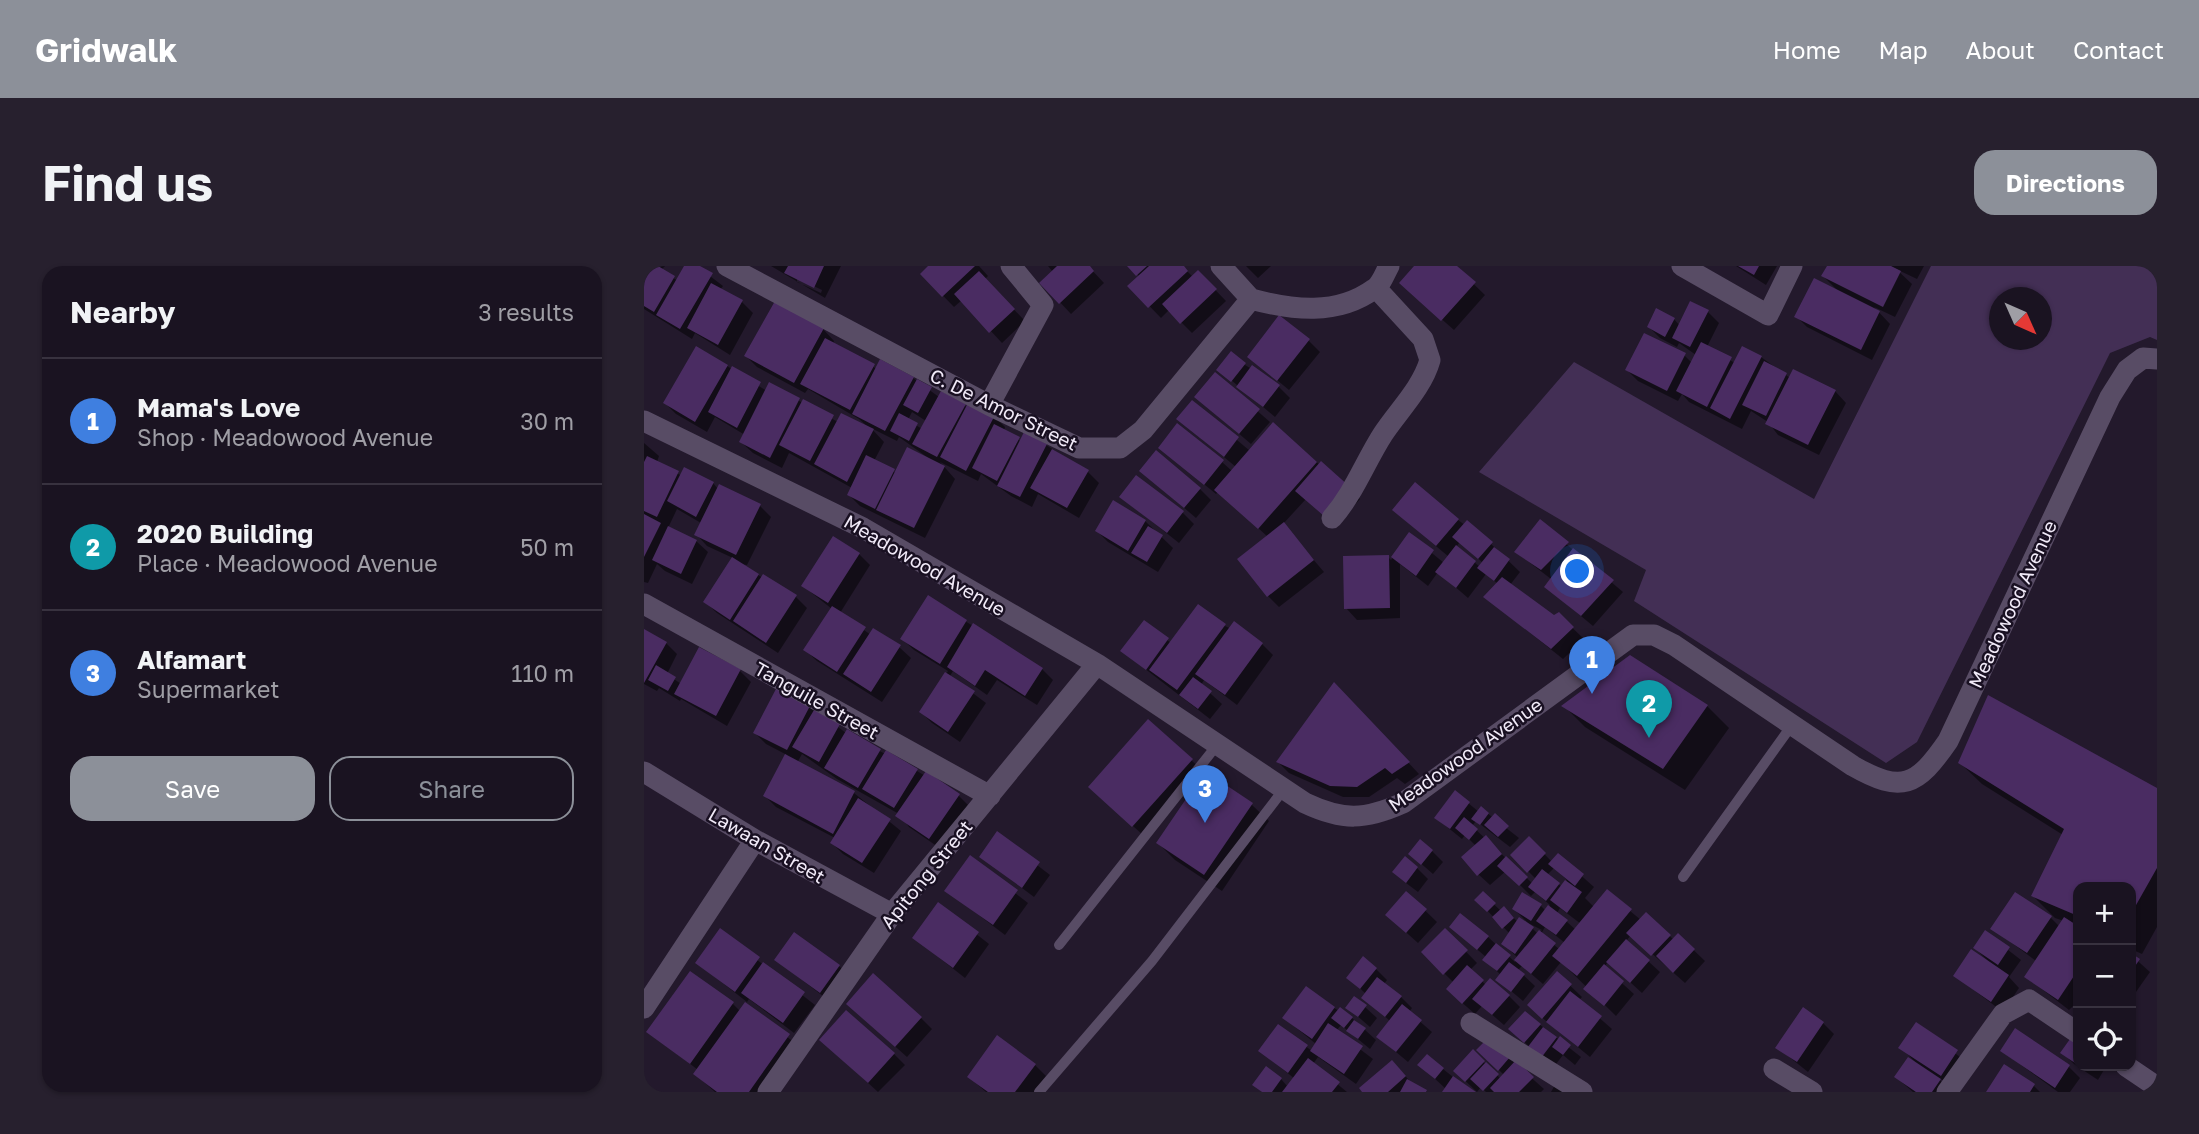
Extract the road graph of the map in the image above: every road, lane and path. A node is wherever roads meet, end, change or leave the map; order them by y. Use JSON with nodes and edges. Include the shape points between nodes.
{"nodes":[{"id":1,"x":727,"y":266,"type":"edge"},
{"id":2,"x":1011,"y":266,"type":"edge"},
{"id":3,"x":1221,"y":266,"type":"edge"},
{"id":4,"x":1389,"y":266,"type":"edge"},
{"id":5,"x":1682,"y":266,"type":"edge"},
{"id":6,"x":1792,"y":266,"type":"edge"},
{"id":7,"x":1377,"y":288,"type":"junction"},
{"id":8,"x":1251,"y":299,"type":"junction"},
{"id":9,"x":2157,"y":359,"type":"edge"},
{"id":10,"x":989,"y":405,"type":"junction"},
{"id":11,"x":644,"y":421,"type":"edge"},
{"id":12,"x":1332,"y":518,"type":"dead end"},
{"id":13,"x":644,"y":604,"type":"edge"},
{"id":14,"x":1097,"y":664,"type":"junction"},
{"id":15,"x":1792,"y":725,"type":"junction"},
{"id":16,"x":1217,"y":744,"type":"junction"},
{"id":17,"x":644,"y":772,"type":"edge"},
{"id":18,"x":1284,"y":789,"type":"junction"},
{"id":19,"x":990,"y":796,"type":"junction"},
{"id":20,"x":755,"y":840,"type":"junction"},
{"id":21,"x":1683,"y":877,"type":"dead end"},
{"id":22,"x":892,"y":914,"type":"junction"},
{"id":23,"x":1059,"y":945,"type":"dead end"},
{"id":24,"x":644,"y":1008,"type":"edge"},
{"id":25,"x":1471,"y":1023,"type":"dead end"},
{"id":26,"x":2073,"y":1030,"type":"edge"},
{"id":27,"x":1774,"y":1069,"type":"dead end"},
{"id":28,"x":2133,"y":1071,"type":"edge"},
{"id":29,"x":2157,"y":1087,"type":"edge"},
{"id":30,"x":768,"y":1092,"type":"edge"},
{"id":31,"x":1039,"y":1092,"type":"edge"},
{"id":32,"x":1581,"y":1092,"type":"edge"},
{"id":33,"x":1812,"y":1092,"type":"edge"},
{"id":34,"x":1947,"y":1092,"type":"edge"}],
"edges":[{"from":1,"to":10,"type":"street","name":"C. De Amor Street"},
{"from":2,"to":10,"type":"street","via":[[1043,305]]},
{"from":3,"to":8,"type":"street"},
{"from":4,"to":7,"type":"street"},
{"from":5,"to":6,"type":"street","via":[[1768,315]]},
{"from":7,"to":8,"type":"street","via":[[1336,307],[1288,309]]},
{"from":7,"to":12,"type":"street","via":[[1423,340],[1430,360],[1418,387]]},
{"from":8,"to":10,"type":"street","name":"C. De Amor Street","via":[[1143,430],[1120,448],[1079,448]]},
{"from":9,"to":15,"type":"street","name":"Meadowood Avenue","via":[[2143,358],[2127,370],[2110,397],[1948,741],[1930,768],[1905,783],[1881,782]]},
{"from":11,"to":14,"type":"street","name":"Meadowood Avenue","via":[[863,528]]},
{"from":13,"to":19,"type":"street","name":"Tanguile Street"},
{"from":14,"to":16,"type":"street","name":"Meadowood Avenue"},
{"from":14,"to":19,"type":"street","name":"Apitong Street"},
{"from":15,"to":18,"type":"street","name":"Meadowood Avenue","via":[[1674,645],[1654,635],[1633,635],[1402,803],[1377,815],[1331,815]]},
{"from":15,"to":21,"type":"lane"},
{"from":16,"to":18,"type":"street","name":"Meadowood Avenue"},
{"from":16,"to":23,"type":"lane"},
{"from":17,"to":20,"type":"street","name":"Lawaan Street"},
{"from":18,"to":31,"type":"lane","via":[[1152,961]]},
{"from":19,"to":22,"type":"street","name":"Apitong Street"},
{"from":20,"to":22,"type":"street","name":"Lawaan Street"},
{"from":20,"to":24,"type":"street"},
{"from":22,"to":30,"type":"street","name":"Apitong Street"},
{"from":25,"to":32,"type":"street"},
{"from":26,"to":34,"type":"street","via":[[2029,1000],[2003,1014]]},
{"from":27,"to":33,"type":"street"},
{"from":28,"to":29,"type":"street"}]}
